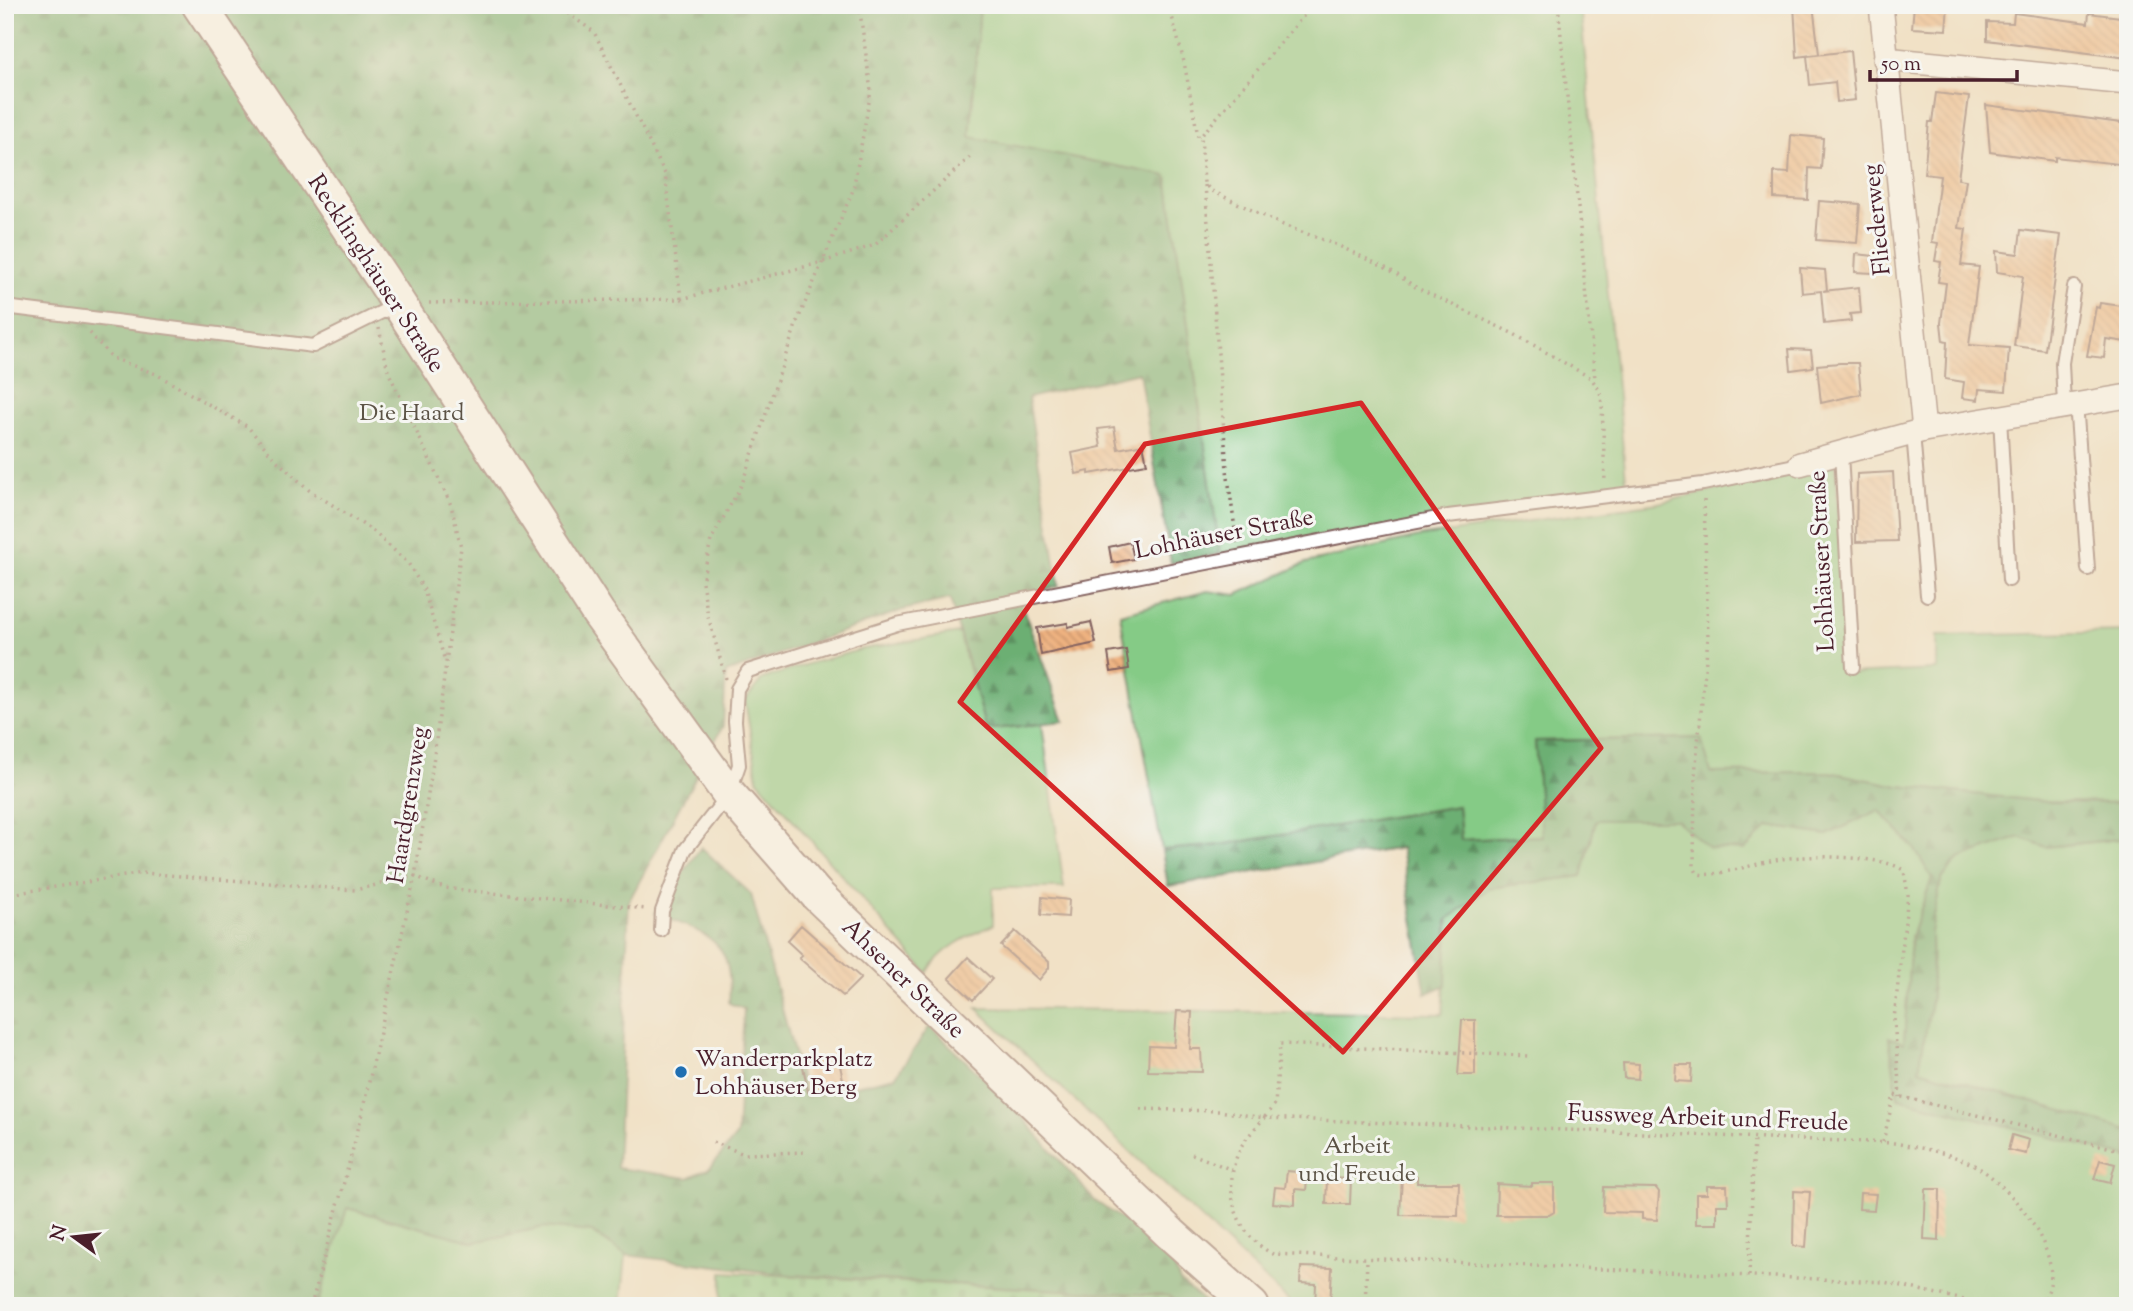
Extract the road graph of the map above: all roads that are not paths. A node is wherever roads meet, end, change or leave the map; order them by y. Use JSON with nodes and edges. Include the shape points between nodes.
{"nodes":[{"id":1,"x":199,"y":5,"type":"edge"},
{"id":2,"x":1881,"y":5,"type":"edge"},
{"id":3,"x":1885,"y":59,"type":"junction"},
{"id":4,"x":2128,"y":83,"type":"edge"},
{"id":5,"x":2074,"y":287,"type":"dead end"},
{"id":6,"x":5,"y":307,"type":"edge"},
{"id":7,"x":387,"y":309,"type":"junction"},
{"id":8,"x":2128,"y":396,"type":"edge"},
{"id":9,"x":2070,"y":403,"type":"junction"},
{"id":10,"x":2000,"y":417,"type":"junction"},
{"id":11,"x":1918,"y":431,"type":"junction"},
{"id":12,"x":1841,"y":453,"type":"junction"},
{"id":13,"x":1800,"y":464,"type":"joint"},
{"id":14,"x":2088,"y":569,"type":"dead end"},
{"id":15,"x":2009,"y":580,"type":"dead end"},
{"id":16,"x":1927,"y":595,"type":"dead end"},
{"id":17,"x":598,"y":612,"type":"joint"},
{"id":18,"x":1853,"y":667,"type":"dead end"},
{"id":19,"x":729,"y":794,"type":"junction"},
{"id":20,"x":662,"y":930,"type":"dead end"},
{"id":21,"x":1252,"y":1306,"type":"edge"}],
"edges":[{"from":1,"to":7,"type":"main road","name":"Recklinghäuser Straße"},
{"from":2,"to":3,"type":"street","name":"Fliederweg"},
{"from":3,"to":4,"type":"street"},
{"from":3,"to":11,"type":"street","name":"Fliederweg"},
{"from":5,"to":9,"type":"lane","via":[[2062,363]]},
{"from":6,"to":7,"type":"lane","via":[[313,346]]},
{"from":7,"to":17,"type":"main road","name":"Recklinghäuser Straße"},
{"from":8,"to":9,"type":"street","name":"Lohhäuser Straße"},
{"from":9,"to":10,"type":"street","name":"Lohhäuser Straße"},
{"from":9,"to":14,"type":"lane"},
{"from":10,"to":11,"type":"street","name":"Lohhäuser Straße"},
{"from":10,"to":15,"type":"lane"},
{"from":11,"to":12,"type":"street","name":"Lohhäuser Straße"},
{"from":11,"to":16,"type":"lane"},
{"from":12,"to":13,"type":"street","name":"Lohhäuser Straße"},
{"from":12,"to":18,"type":"lane","name":"Lohhäuser Straße"},
{"from":13,"to":19,"type":"lane","name":"Lohhäuser Straße","via":[[1703,484],[1448,516],[897,624],[748,671],[737,689],[738,765]]},
{"from":17,"to":19,"type":"main road","name":"Ahsener Straße"},
{"from":19,"to":20,"type":"lane","via":[[685,850],[662,911]]},
{"from":19,"to":21,"type":"main road","name":"Ahsener Straße","via":[[817,895]]}]}
